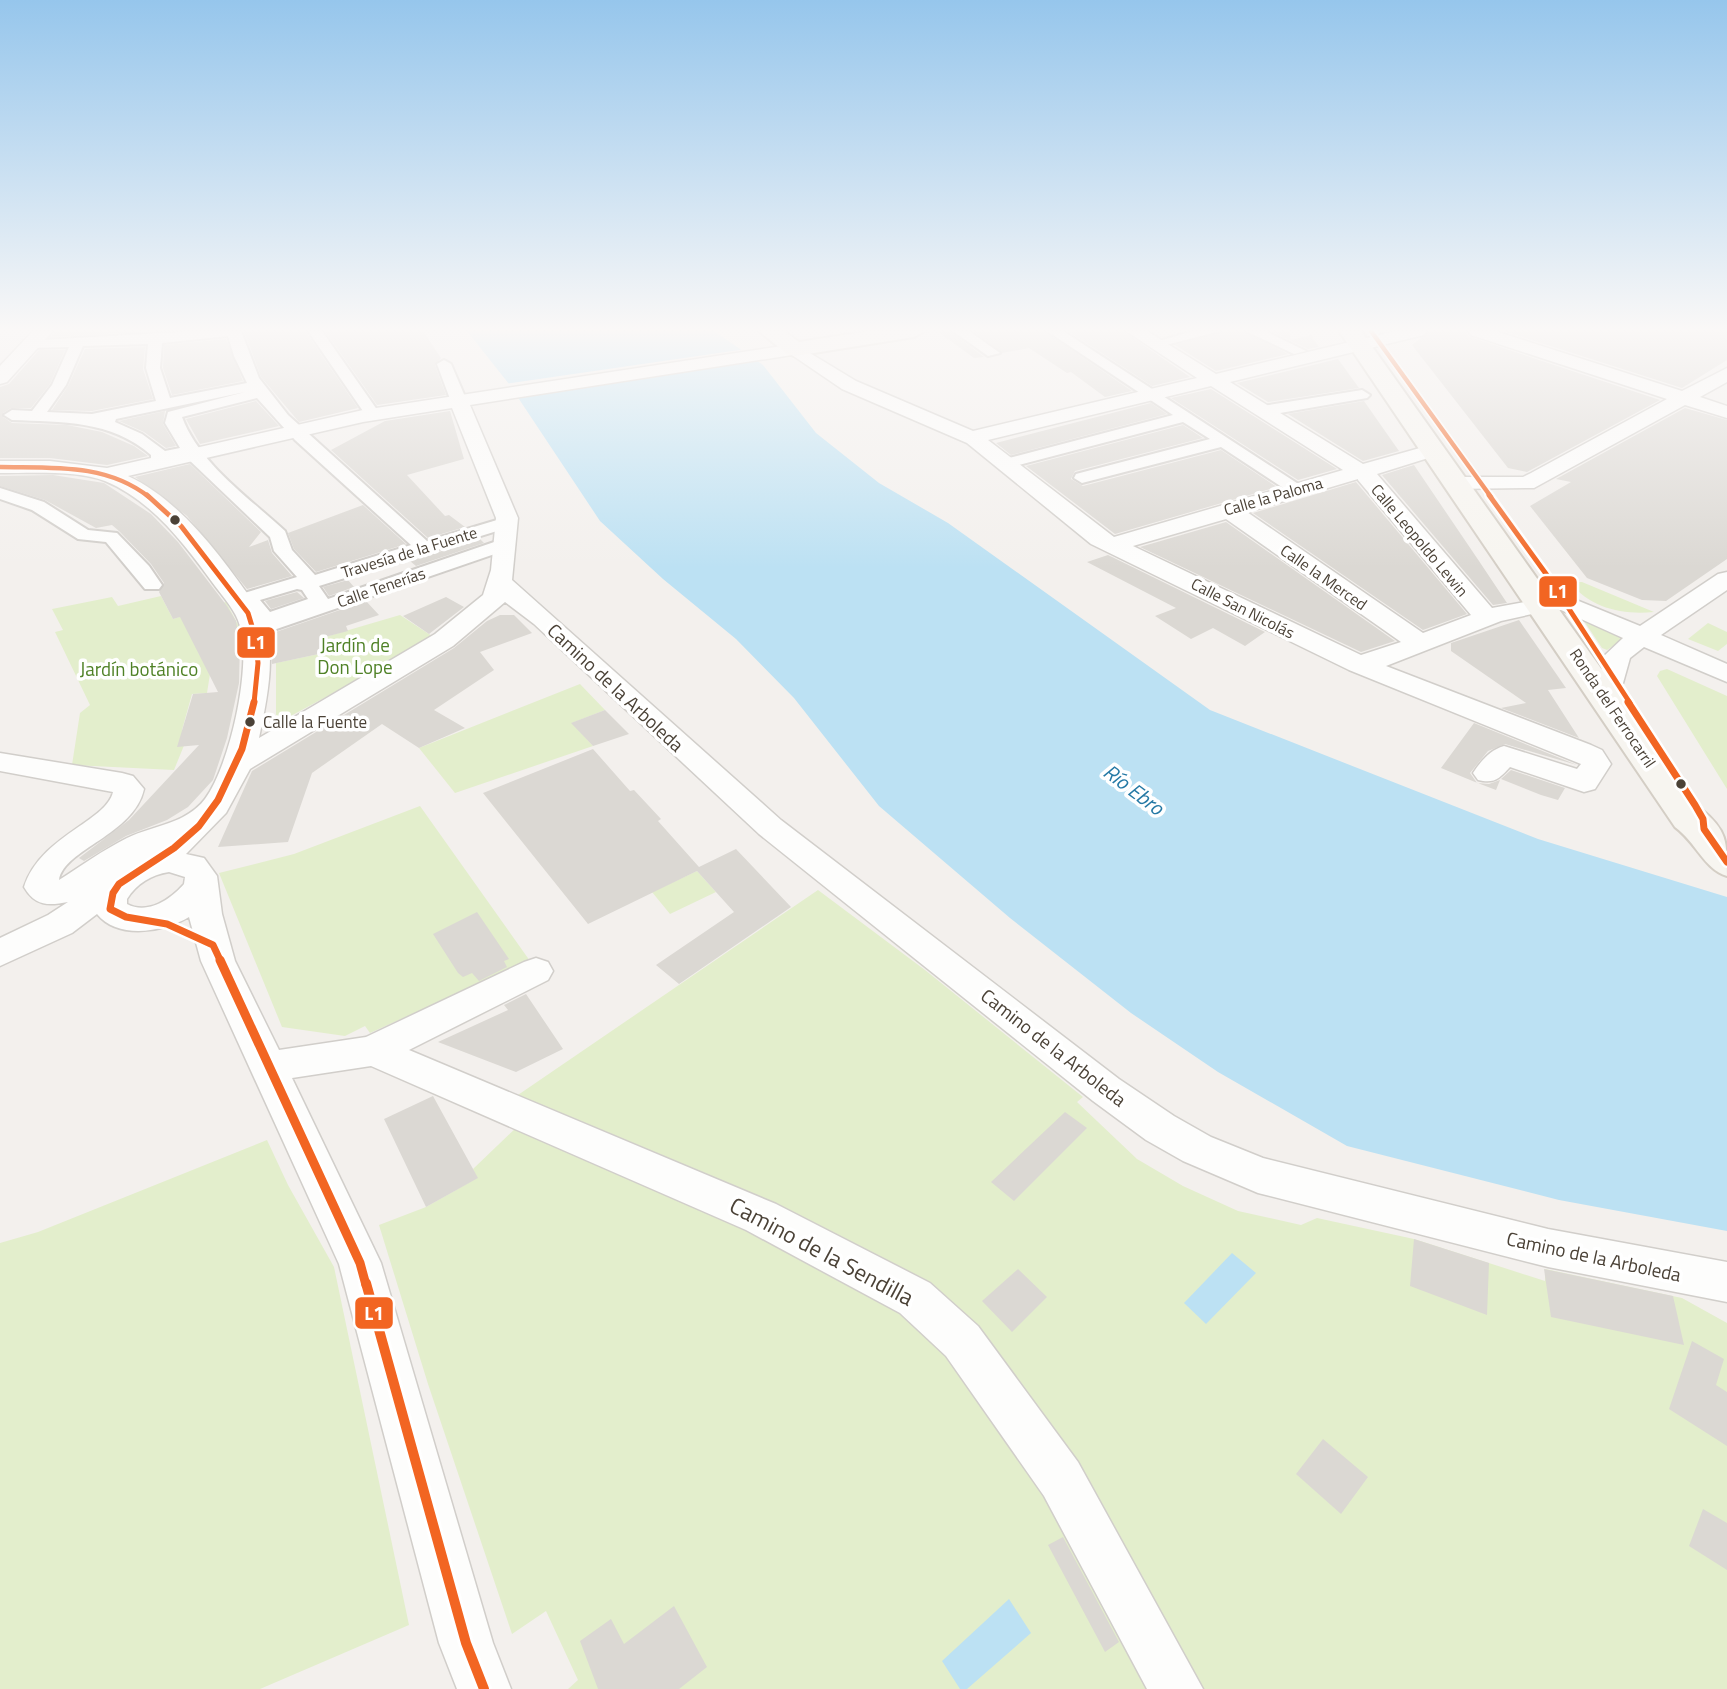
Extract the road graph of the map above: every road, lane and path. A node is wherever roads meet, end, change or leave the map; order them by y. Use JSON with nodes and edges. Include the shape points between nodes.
{"nodes":[{"id":1,"x":41,"y":410,"type":"edge"},
{"id":2,"x":134,"y":410,"type":"edge"},
{"id":3,"x":195,"y":410,"type":"edge"},
{"id":4,"x":276,"y":410,"type":"edge"},
{"id":5,"x":369,"y":410,"type":"edge"},
{"id":6,"x":396,"y":410,"type":"edge"},
{"id":7,"x":462,"y":410,"type":"edge"},
{"id":8,"x":906,"y":410,"type":"edge"},
{"id":9,"x":1095,"y":410,"type":"edge"},
{"id":10,"x":1173,"y":410,"type":"edge"},
{"id":11,"x":1271,"y":410,"type":"edge"},
{"id":12,"x":1413,"y":410,"type":"edge"},
{"id":13,"x":1423,"y":410,"type":"edge"},
{"id":14,"x":1663,"y":410,"type":"edge"},
{"id":15,"x":1263,"y":411,"type":"joint"},
{"id":16,"x":372,"y":414,"type":"junction"},
{"id":17,"x":12,"y":415,"type":"dead end"},
{"id":18,"x":37,"y":416,"type":"junction"},
{"id":19,"x":1184,"y":417,"type":"junction"},
{"id":20,"x":94,"y":419,"type":"junction"},
{"id":21,"x":294,"y":431,"type":"junction"},
{"id":22,"x":971,"y":438,"type":"junction"},
{"id":23,"x":1223,"y":441,"type":"junction"},
{"id":24,"x":1434,"y":450,"type":"junction"},
{"id":25,"x":182,"y":456,"type":"junction"},
{"id":26,"x":1015,"y":461,"type":"dead end"},
{"id":27,"x":0,"y":467,"type":"edge"},
{"id":28,"x":1358,"y":470,"type":"junction"},
{"id":29,"x":107,"y":474,"type":"junction"},
{"id":30,"x":1082,"y":478,"type":"dead end"},
{"id":31,"x":1471,"y":484,"type":"junction"},
{"id":32,"x":1297,"y":489,"type":"junction"},
{"id":33,"x":0,"y":493,"type":"edge"},
{"id":34,"x":1227,"y":509,"type":"junction"},
{"id":35,"x":507,"y":533,"type":"junction"},
{"id":36,"x":1112,"y":545,"type":"junction"},
{"id":37,"x":426,"y":549,"type":"junction"},
{"id":38,"x":1727,"y":579,"type":"edge"},
{"id":39,"x":501,"y":582,"type":"junction"},
{"id":40,"x":307,"y":583,"type":"junction"},
{"id":41,"x":152,"y":585,"type":"dead end"},
{"id":42,"x":1552,"y":602,"type":"junction"},
{"id":43,"x":253,"y":619,"type":"junction"},
{"id":44,"x":1488,"y":619,"type":"junction"},
{"id":45,"x":1642,"y":636,"type":"junction"},
{"id":46,"x":1422,"y":644,"type":"junction"},
{"id":47,"x":1358,"y":664,"type":"junction"},
{"id":48,"x":1727,"y":674,"type":"edge"},
{"id":49,"x":1613,"y":677,"type":"junction"},
{"id":50,"x":249,"y":730,"type":"junction"},
{"id":51,"x":288,"y":733,"type":"junction"},
{"id":52,"x":0,"y":762,"type":"edge"},
{"id":53,"x":238,"y":764,"type":"junction"},
{"id":54,"x":1489,"y":773,"type":"dead end"},
{"id":55,"x":204,"y":820,"type":"junction"},
{"id":56,"x":1704,"y":828,"type":"junction"},
{"id":57,"x":1727,"y":862,"type":"edge"},
{"id":58,"x":154,"y":864,"type":"junction"},
{"id":59,"x":197,"y":871,"type":"junction"},
{"id":60,"x":121,"y":881,"type":"junction"},
{"id":61,"x":138,"y":920,"type":"junction"},
{"id":62,"x":60,"y":924,"type":"junction"},
{"id":63,"x":213,"y":945,"type":"junction"},
{"id":64,"x":0,"y":953,"type":"edge"},
{"id":65,"x":536,"y":971,"type":"dead end"},
{"id":66,"x":372,"y":1051,"type":"junction"},
{"id":67,"x":267,"y":1067,"type":"junction"},
{"id":68,"x":1727,"y":1282,"type":"edge"},
{"id":69,"x":484,"y":1689,"type":"edge"},
{"id":70,"x":1176,"y":1689,"type":"edge"}],
"edges":[{"from":1,"to":18,"type":"street"},
{"from":2,"to":20,"type":"street"},
{"from":3,"to":25,"type":"street","via":[[173,415],[173,428],[190,451]]},
{"from":4,"to":21,"type":"street"},
{"from":5,"to":16,"type":"street"},
{"from":6,"to":16,"type":"street"},
{"from":7,"to":35,"type":"street"},
{"from":8,"to":22,"type":"street","name":"Calle San Nicolás"},
{"from":9,"to":22,"type":"street"},
{"from":10,"to":19,"type":"street"},
{"from":11,"to":15,"type":"street"},
{"from":12,"to":24,"type":"main road","name":"Ronda del Ferrocarril"},
{"from":13,"to":31,"type":"main road","name":"Ronda del Ferrocarril"},
{"from":14,"to":31,"type":"street","via":[[1539,478],[1526,483]]},
{"from":15,"to":28,"type":"street","name":"Calle Leopoldo Lewin"},
{"from":16,"to":21,"type":"street"},
{"from":17,"to":18,"type":"street"},
{"from":18,"to":20,"type":"street"},
{"from":19,"to":23,"type":"street"},
{"from":19,"to":26,"type":"street"},
{"from":20,"to":25,"type":"street","via":[[151,430]]},
{"from":21,"to":25,"type":"street"},
{"from":21,"to":37,"type":"street"},
{"from":22,"to":36,"type":"street","name":"Calle San Nicolás"},
{"from":23,"to":30,"type":"street"},
{"from":23,"to":32,"type":"street"},
{"from":24,"to":28,"type":"street","name":"Calle la Paloma"},
{"from":24,"to":31,"type":"main road","name":"Ronda del Ferrocarril"},
{"from":25,"to":29,"type":"street"},
{"from":25,"to":40,"type":"street","via":[[279,535],[283,551]]},
{"from":27,"to":29,"type":"street"},
{"from":28,"to":32,"type":"street","name":"Calle la Paloma"},
{"from":28,"to":44,"type":"street","name":"Calle Leopoldo Lewin"},
{"from":29,"to":43,"type":"street","via":[[167,510]]},
{"from":31,"to":42,"type":"main road","name":"Ronda del Ferrocarril"},
{"from":32,"to":34,"type":"street","name":"Calle la Paloma"},
{"from":33,"to":41,"type":"street","via":[[38,506],[84,534],[111,537]]},
{"from":34,"to":36,"type":"street","name":"Calle la Paloma"},
{"from":34,"to":46,"type":"street","name":"Calle la Merced"},
{"from":35,"to":37,"type":"street","name":"Travesía de la Fuente"},
{"from":35,"to":39,"type":"street"},
{"from":35,"to":43,"type":"street","name":"Calle Tenerías"},
{"from":36,"to":47,"type":"street","name":"Calle San Nicolás"},
{"from":37,"to":40,"type":"street","name":"Travesía de la Fuente"},
{"from":38,"to":45,"type":"street"},
{"from":39,"to":51,"type":"street","via":[[495,598],[456,632]]},
{"from":39,"to":68,"type":"street","name":"Camino de la Arboleda","via":[[770,827],[1160,1128],[1241,1169],[1308,1189],[1548,1248]]},
{"from":40,"to":43,"type":"street","name":"Travesía de la Fuente","via":[[248,598]]},
{"from":40,"to":43,"type":"street","via":[[320,601]]},
{"from":42,"to":44,"type":"street","name":"Calle Leopoldo Lewin"},
{"from":42,"to":45,"type":"street"},
{"from":42,"to":49,"type":"main road","name":"Ronda del Ferrocarril"},
{"from":42,"to":56,"type":"main road","name":"Ronda del Ferrocarril","via":[[1688,818]]},
{"from":43,"to":50,"type":"street","via":[[258,651]]},
{"from":44,"to":46,"type":"street","name":"Calle Leopoldo Lewin"},
{"from":45,"to":48,"type":"street"},
{"from":45,"to":49,"type":"street","via":[[1617,656]]},
{"from":46,"to":47,"type":"street","name":"Calle Leopoldo Lewin"},
{"from":47,"to":54,"type":"street","name":"Calle San Nicolás","via":[[1581,751],[1596,764],[1584,782],[1504,755]]},
{"from":49,"to":56,"type":"main road","name":"Ronda del Ferrocarril","via":[[1695,805]]},
{"from":50,"to":51,"type":"street","via":[[256,737],[268,738]]},
{"from":50,"to":53,"type":"street"},
{"from":51,"to":53,"type":"street"},
{"from":52,"to":55,"type":"street","via":[[122,783],[129,789],[117,812],[65,850],[45,871],[40,887],[48,894],[68,890],[147,841]]},
{"from":53,"to":55,"type":"street"},
{"from":55,"to":58,"type":"street"},
{"from":55,"to":59,"type":"street"},
{"from":56,"to":57,"type":"main road"},
{"from":58,"to":59,"type":"street","via":[[183,862]]},
{"from":58,"to":60,"type":"street"},
{"from":59,"to":61,"type":"street","via":[[201,884],[189,902]]},
{"from":59,"to":63,"type":"street"},
{"from":60,"to":61,"type":"street","via":[[109,900],[110,909]]},
{"from":60,"to":62,"type":"street"},
{"from":61,"to":62,"type":"street"},
{"from":61,"to":63,"type":"street","via":[[185,930]]},
{"from":62,"to":64,"type":"street"},
{"from":63,"to":67,"type":"street"},
{"from":65,"to":66,"type":"street","name":"Camino de la Sendilla"},
{"from":66,"to":67,"type":"street","name":"Camino de la Sendilla"},
{"from":66,"to":70,"type":"street","name":"Camino de la Sendilla","via":[[761,1217],[883,1278],[923,1304],[962,1341],[1061,1479]]},
{"from":67,"to":69,"type":"street","via":[[360,1263],[466,1643]]}]}
